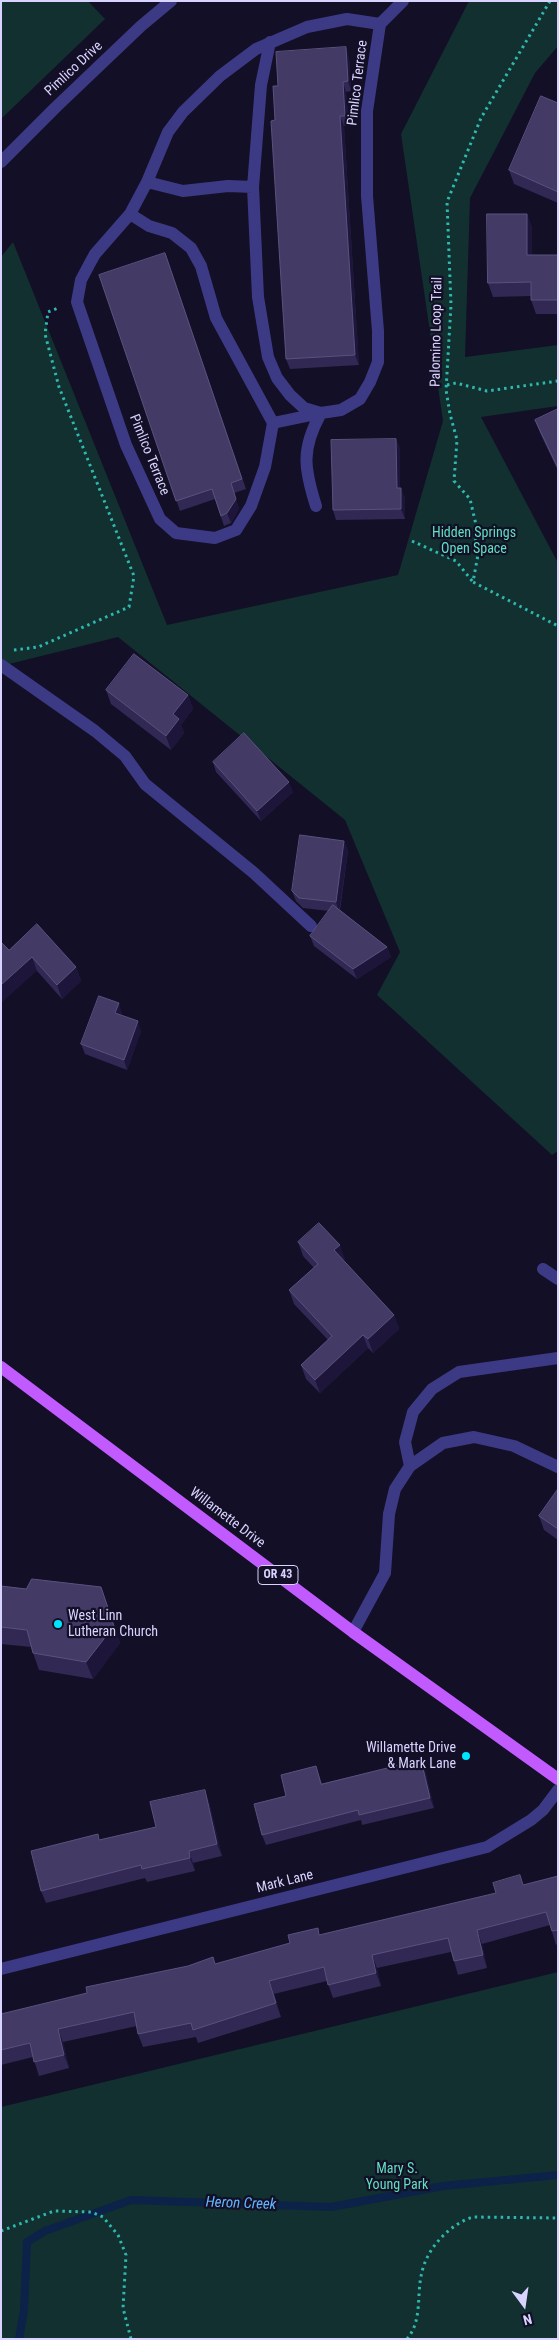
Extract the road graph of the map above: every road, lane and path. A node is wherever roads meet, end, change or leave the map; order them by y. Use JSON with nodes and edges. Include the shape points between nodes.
{"nodes":[{"id":1,"x":403,"y":1,"type":"edge"},
{"id":2,"x":550,"y":1,"type":"edge"},
{"id":3,"x":163,"y":4,"type":"edge"},
{"id":4,"x":380,"y":24,"type":"junction"},
{"id":5,"x":270,"y":42,"type":"junction"},
{"id":6,"x":1,"y":162,"type":"edge"},
{"id":7,"x":147,"y":182,"type":"junction"},
{"id":8,"x":253,"y":186,"type":"junction"},
{"id":9,"x":130,"y":214,"type":"junction"},
{"id":10,"x":77,"y":302,"type":"junction"},
{"id":11,"x":558,"y":381,"type":"edge"},
{"id":12,"x":447,"y":386,"type":"junction"},
{"id":13,"x":321,"y":413,"type":"junction"},
{"id":14,"x":273,"y":423,"type":"junction"},
{"id":15,"x":316,"y":506,"type":"dead end"},
{"id":16,"x":412,"y":541,"type":"dead end"},
{"id":17,"x":473,"y":582,"type":"junction"},
{"id":18,"x":558,"y":626,"type":"edge"},
{"id":19,"x":10,"y":650,"type":"dead end"},
{"id":20,"x":1,"y":665,"type":"edge"},
{"id":21,"x":311,"y":926,"type":"dead end"},
{"id":22,"x":543,"y":1269,"type":"dead end"},
{"id":23,"x":558,"y":1279,"type":"edge"},
{"id":24,"x":558,"y":1358,"type":"edge"},
{"id":25,"x":1,"y":1366,"type":"edge"},
{"id":26,"x":410,"y":1466,"type":"junction"},
{"id":27,"x":558,"y":1467,"type":"edge"},
{"id":28,"x":354,"y":1632,"type":"junction"},
{"id":29,"x":558,"y":1779,"type":"edge"},
{"id":30,"x":558,"y":1790,"type":"edge"},
{"id":31,"x":1,"y":1969,"type":"edge"},
{"id":32,"x":558,"y":2218,"type":"edge"},
{"id":33,"x":1,"y":2231,"type":"edge"},
{"id":34,"x":131,"y":2339,"type":"edge"},
{"id":35,"x":408,"y":2339,"type":"edge"}],
"edges":[{"from":1,"to":4,"type":"street","name":"Pimlico Terrace"},
{"from":2,"to":12,"type":"path","name":"Palomino Loop Trail","via":[[481,118],[447,202],[451,305]]},
{"from":3,"to":6,"type":"street","name":"Pimlico Drive"},
{"from":4,"to":5,"type":"street","name":"Pimlico Terrace","via":[[347,19],[307,28]]},
{"from":4,"to":13,"type":"street","name":"Pimlico Terrace","via":[[367,111],[367,196],[378,362],[360,398],[341,410]]},
{"from":5,"to":7,"type":"street","name":"Pimlico Terrace","via":[[238,61],[183,112],[168,132]]},
{"from":5,"to":8,"type":"street","via":[[261,85]]},
{"from":7,"to":8,"type":"street","via":[[183,191]]},
{"from":7,"to":9,"type":"street","name":"Pimlico Terrace"},
{"from":8,"to":13,"type":"street","via":[[258,297],[268,357],[277,378],[290,395],[304,408]]},
{"from":9,"to":10,"type":"street","name":"Pimlico Terrace","via":[[95,254],[81,280]]},
{"from":9,"to":14,"type":"street","via":[[149,226],[172,233],[191,248],[201,266],[216,318]]},
{"from":10,"to":14,"type":"street","name":"Pimlico Terrace","via":[[126,445],[160,518],[176,533],[215,538],[236,530],[251,506],[265,467]]},
{"from":10,"to":19,"type":"path","via":[[48,312],[45,334],[59,387],[134,576],[129,607],[38,647]]},
{"from":11,"to":12,"type":"path","via":[[487,391],[456,383]]},
{"from":12,"to":17,"type":"path","name":"Palomino Loop Trail","via":[[457,440],[454,481],[470,499],[477,529],[474,545],[479,549]]},
{"from":13,"to":14,"type":"street","name":"Pimlico Terrace"},
{"from":13,"to":15,"type":"street","via":[[306,456],[306,474]]},
{"from":16,"to":17,"type":"path","via":[[456,561]]},
{"from":17,"to":18,"type":"path"},
{"from":20,"to":21,"type":"street","via":[[87,725],[125,756],[145,784],[254,873]]},
{"from":22,"to":23,"type":"street"},
{"from":24,"to":26,"type":"street","via":[[459,1372],[432,1389],[413,1412],[405,1442]]},
{"from":25,"to":28,"type":"main road","name":"Willamette Drive","number":"OR 43"},
{"from":26,"to":27,"type":"street","via":[[443,1443],[474,1437],[514,1446]]},
{"from":26,"to":28,"type":"street","via":[[395,1490],[389,1514],[385,1573]]},
{"from":28,"to":29,"type":"main road","name":"Willamette Drive","number":"OR 43"},
{"from":30,"to":31,"type":"street","name":"Mark Lane","via":[[531,1820],[486,1847]]},
{"from":32,"to":35,"type":"path","via":[[473,2217],[447,2231],[422,2270],[417,2319]]},
{"from":33,"to":34,"type":"path","via":[[54,2211],[91,2212],[103,2217],[118,2235],[126,2255],[123,2308]]}]}
